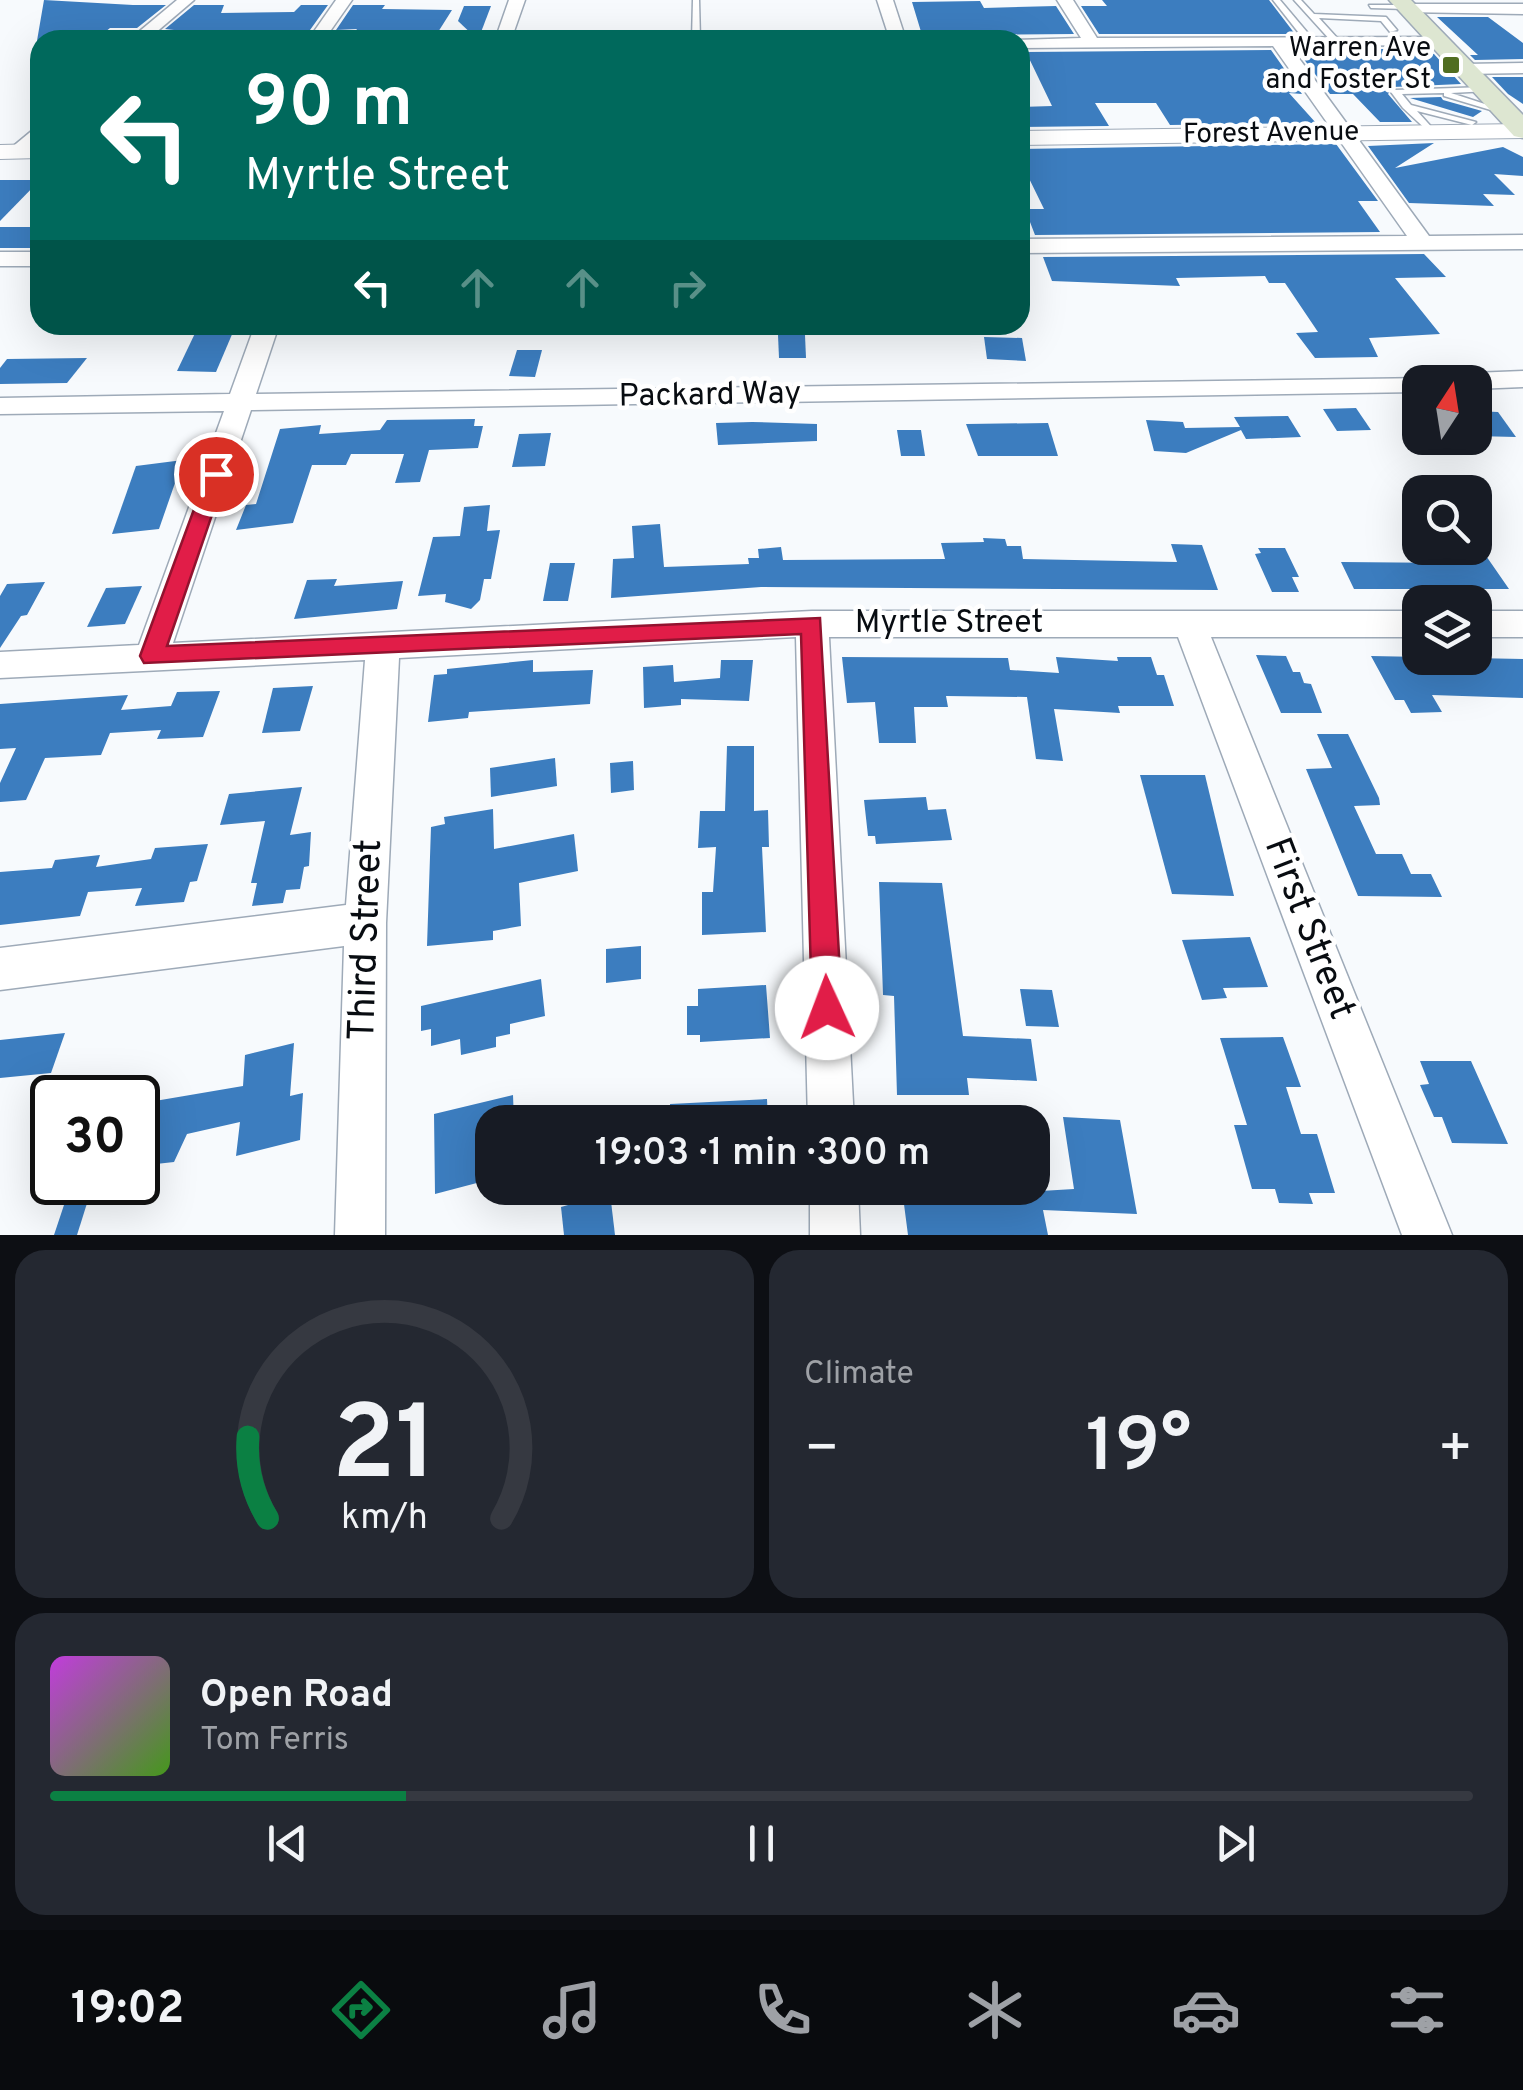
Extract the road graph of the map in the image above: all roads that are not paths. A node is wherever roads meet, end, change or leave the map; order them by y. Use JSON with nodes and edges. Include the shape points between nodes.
{"nodes":[{"id":1,"x":186,"y":0,"type":"edge"},
{"id":2,"x":344,"y":0,"type":"edge"},
{"id":3,"x":517,"y":0,"type":"edge"},
{"id":4,"x":696,"y":0,"type":"edge"},
{"id":5,"x":885,"y":0,"type":"edge"},
{"id":6,"x":1066,"y":0,"type":"edge"},
{"id":7,"x":1276,"y":0,"type":"edge"},
{"id":8,"x":1298,"y":0,"type":"edge"},
{"id":9,"x":1368,"y":3,"type":"edge"},
{"id":10,"x":1404,"y":5,"type":"edge"},
{"id":11,"x":1523,"y":9,"type":"edge"},
{"id":12,"x":1312,"y":16,"type":"junction"},
{"id":13,"x":1383,"y":19,"type":"junction"},
{"id":14,"x":149,"y":30,"type":"edge"},
{"id":15,"x":323,"y":30,"type":"edge"},
{"id":16,"x":506,"y":30,"type":"edge"},
{"id":17,"x":696,"y":30,"type":"edge"},
{"id":18,"x":895,"y":30,"type":"edge"},
{"id":19,"x":1393,"y":30,"type":"dead end"},
{"id":20,"x":1277,"y":40,"type":"junction"},
{"id":21,"x":1310,"y":40,"type":"junction"},
{"id":22,"x":1335,"y":40,"type":"junction"},
{"id":23,"x":1437,"y":40,"type":"junction"},
{"id":24,"x":1092,"y":42,"type":"junction"},
{"id":25,"x":1030,"y":43,"type":"edge"},
{"id":26,"x":1465,"y":68,"type":"junction"},
{"id":27,"x":1523,"y":68,"type":"edge"},
{"id":28,"x":1434,"y":89,"type":"junction"},
{"id":29,"x":1403,"y":105,"type":"junction"},
{"id":30,"x":1481,"y":109,"type":"junction"},
{"id":31,"x":1439,"y":122,"type":"junction"},
{"id":32,"x":1523,"y":130,"type":"edge"},
{"id":33,"x":1346,"y":133,"type":"junction"},
{"id":34,"x":1030,"y":138,"type":"edge"},
{"id":35,"x":1421,"y":241,"type":"junction"},
{"id":36,"x":1523,"y":242,"type":"edge"},
{"id":37,"x":1030,"y":246,"type":"edge"},
{"id":38,"x":0,"y":259,"type":"edge"},
{"id":39,"x":30,"y":259,"type":"edge"},
{"id":40,"x":264,"y":335,"type":"edge"},
{"id":41,"x":1523,"y":379,"type":"edge"},
{"id":42,"x":1492,"y":380,"type":"edge"},
{"id":43,"x":1402,"y":384,"type":"edge"},
{"id":44,"x":241,"y":404,"type":"junction"},
{"id":45,"x":0,"y":406,"type":"edge"},
{"id":46,"x":1189,"y":623,"type":"junction"},
{"id":47,"x":812,"y":624,"type":"junction"},
{"id":48,"x":1402,"y":624,"type":"edge"},
{"id":49,"x":1492,"y":624,"type":"edge"},
{"id":50,"x":1523,"y":624,"type":"edge"},
{"id":51,"x":383,"y":645,"type":"junction"},
{"id":52,"x":152,"y":656,"type":"junction"},
{"id":53,"x":0,"y":666,"type":"edge"},
{"id":54,"x":366,"y":923,"type":"junction"},
{"id":55,"x":0,"y":970,"type":"edge"},
{"id":56,"x":830,"y":1105,"type":"edge"},
{"id":57,"x":835,"y":1205,"type":"edge"},
{"id":58,"x":360,"y":1235,"type":"edge"},
{"id":59,"x":836,"y":1235,"type":"edge"},
{"id":60,"x":1427,"y":1235,"type":"edge"}],
"edges":[{"from":1,"to":14,"type":"street"},
{"from":2,"to":15,"type":"street"},
{"from":3,"to":16,"type":"street"},
{"from":4,"to":17,"type":"lane"},
{"from":5,"to":18,"type":"street"},
{"from":6,"to":24,"type":"street"},
{"from":7,"to":21,"type":"lane"},
{"from":8,"to":12,"type":"lane"},
{"from":9,"to":10,"type":"lane"},
{"from":9,"to":13,"type":"lane"},
{"from":10,"to":11,"type":"street"},
{"from":10,"to":23,"type":"main road"},
{"from":12,"to":13,"type":"lane"},
{"from":12,"to":22,"type":"lane"},
{"from":13,"to":19,"type":"lane"},
{"from":20,"to":21,"type":"street"},
{"from":20,"to":24,"type":"street"},
{"from":20,"to":33,"type":"street"},
{"from":21,"to":22,"type":"street"},
{"from":22,"to":23,"type":"street"},
{"from":23,"to":26,"type":"main road"},
{"from":24,"to":25,"type":"street"},
{"from":26,"to":27,"type":"street"},
{"from":26,"to":30,"type":"main road"},
{"from":28,"to":29,"type":"lane","via":[[1400,89],[1395,92]]},
{"from":28,"to":30,"type":"lane"},
{"from":28,"to":30,"type":"lane"},
{"from":29,"to":31,"type":"lane"},
{"from":29,"to":31,"type":"lane"},
{"from":30,"to":31,"type":"street","name":"Forest Avenue"},
{"from":30,"to":32,"type":"main road"},
{"from":31,"to":33,"type":"street","name":"Forest Avenue"},
{"from":33,"to":34,"type":"street","name":"Forest Avenue"},
{"from":33,"to":35,"type":"street"},
{"from":35,"to":36,"type":"street"},
{"from":35,"to":37,"type":"street"},
{"from":38,"to":39,"type":"street"},
{"from":40,"to":44,"type":"street"},
{"from":41,"to":42,"type":"street"},
{"from":43,"to":44,"type":"street","name":"Packard Way"},
{"from":44,"to":45,"type":"street","name":"Packard Way"},
{"from":44,"to":52,"type":"street"},
{"from":46,"to":47,"type":"street","name":"Myrtle Street"},
{"from":46,"to":48,"type":"street","name":"Myrtle Street"},
{"from":46,"to":60,"type":"street","name":"First Street"},
{"from":47,"to":51,"type":"street","name":"Myrtle Street"},
{"from":47,"to":56,"type":"street"},
{"from":49,"to":50,"type":"street"},
{"from":51,"to":52,"type":"street","name":"Myrtle Street"},
{"from":51,"to":54,"type":"street","name":"Third Street"},
{"from":52,"to":53,"type":"street","name":"Myrtle Street"},
{"from":54,"to":55,"type":"street"},
{"from":54,"to":58,"type":"street","name":"Third Street"},
{"from":57,"to":59,"type":"street"}]}
